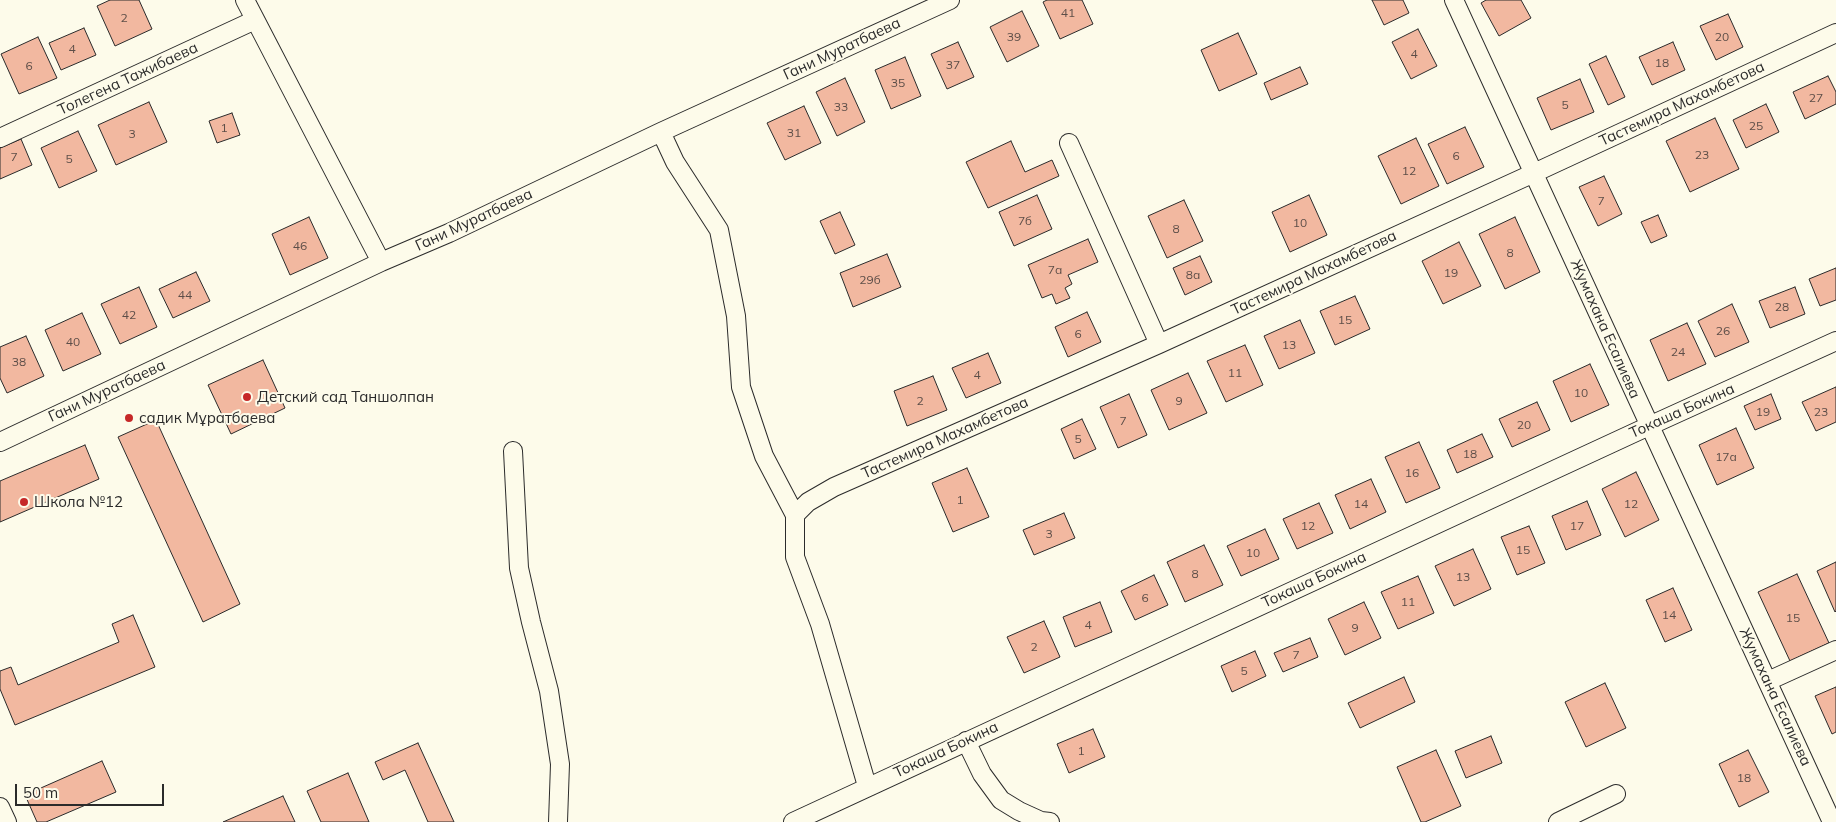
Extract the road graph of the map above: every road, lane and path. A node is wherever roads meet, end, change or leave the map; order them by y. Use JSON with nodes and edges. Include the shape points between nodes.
{"nodes":[{"id":1,"x":245,"y":0,"type":"edge"},
{"id":2,"x":950,"y":0,"type":"edge"},
{"id":3,"x":1454,"y":0,"type":"edge"},
{"id":4,"x":255,"y":20,"type":"junction"},
{"id":5,"x":1836,"y":33,"type":"edge"},
{"id":6,"x":661,"y":132,"type":"junction"},
{"id":7,"x":0,"y":138,"type":"edge"},
{"id":8,"x":1069,"y":143,"type":"dead end"},
{"id":9,"x":1534,"y":173,"type":"junction"},
{"id":10,"x":381,"y":262,"type":"junction"},
{"id":11,"x":1836,"y":341,"type":"edge"},
{"id":12,"x":1159,"y":344,"type":"junction"},
{"id":13,"x":1649,"y":426,"type":"junction"},
{"id":14,"x":0,"y":442,"type":"edge"},
{"id":15,"x":513,"y":450,"type":"dead end"},
{"id":16,"x":795,"y":515,"type":"junction"},
{"id":17,"x":1836,"y":650,"type":"edge"},
{"id":18,"x":1768,"y":681,"type":"junction"},
{"id":19,"x":966,"y":741,"type":"junction"},
{"id":20,"x":867,"y":786,"type":"junction"},
{"id":21,"x":1616,"y":794,"type":"dead end"},
{"id":22,"x":0,"y":807,"type":"edge"},
{"id":23,"x":7,"y":822,"type":"edge"},
{"id":24,"x":558,"y":822,"type":"edge"},
{"id":25,"x":793,"y":822,"type":"edge"},
{"id":26,"x":1050,"y":822,"type":"edge"},
{"id":27,"x":1558,"y":822,"type":"edge"},
{"id":28,"x":1832,"y":822,"type":"edge"}],
"edges":[{"from":1,"to":4,"type":"street"},
{"from":2,"to":6,"type":"street","name":"Гани Муратбаева"},
{"from":3,"to":9,"type":"street","name":"Жумахана Есалиева"},
{"from":4,"to":7,"type":"street","name":"Толегена Тажибаева"},
{"from":4,"to":10,"type":"street"},
{"from":5,"to":9,"type":"street","name":"Тастемира Махамбетова"},
{"from":6,"to":10,"type":"street","name":"Гани Муратбаева"},
{"from":6,"to":16,"type":"street","via":[[675,162],[719,230],[736,316],[741,387],[764,456]]},
{"from":8,"to":12,"type":"street"},
{"from":9,"to":12,"type":"street","name":"Тастемира Махамбетова"},
{"from":9,"to":13,"type":"street","name":"Жумахана Есалиева"},
{"from":10,"to":14,"type":"street","name":"Гани Муратбаева"},
{"from":11,"to":13,"type":"street","name":"Токаша Бокина"},
{"from":12,"to":16,"type":"street","name":"Тастемира Махамбетова","via":[[834,487],[808,502]]},
{"from":13,"to":18,"type":"street","name":"Жумахана Есалиева"},
{"from":13,"to":19,"type":"street","name":"Токаша Бокина"},
{"from":15,"to":24,"type":"street","via":[[519,568],[550,691],[560,764]]},
{"from":16,"to":20,"type":"street","via":[[795,557],[820,624]]},
{"from":17,"to":18,"type":"street"},
{"from":18,"to":28,"type":"street","name":"Жумахана Есалиева"},
{"from":19,"to":20,"type":"street","name":"Токаша Бокина"},
{"from":19,"to":26,"type":"street","via":[[982,774],[1001,800],[1019,812]]},
{"from":20,"to":25,"type":"street","name":"Токаша Бокина"},
{"from":21,"to":27,"type":"street"},
{"from":22,"to":23,"type":"street"}]}
